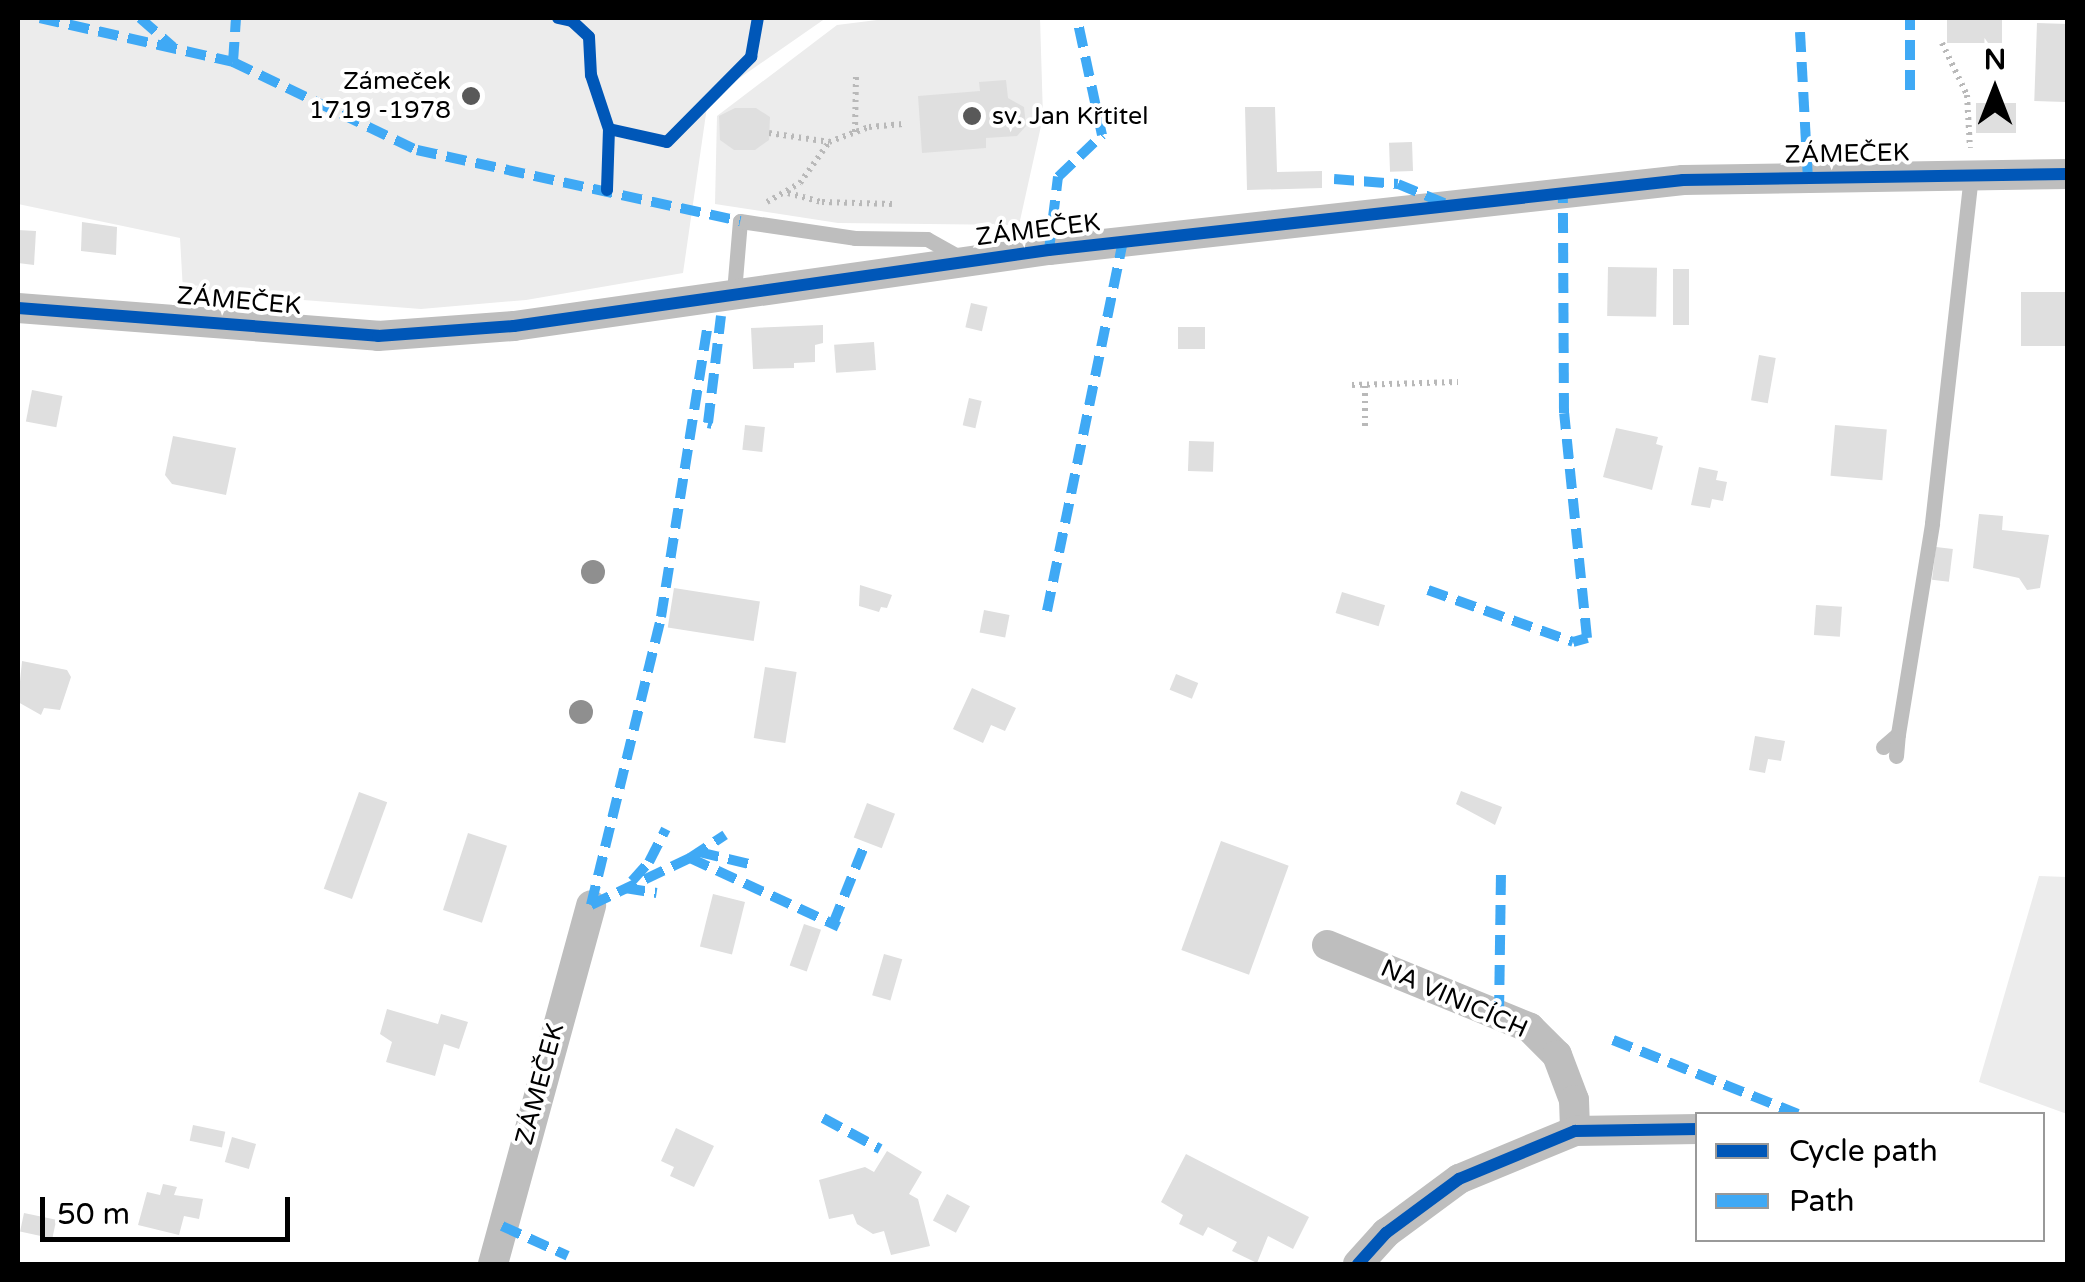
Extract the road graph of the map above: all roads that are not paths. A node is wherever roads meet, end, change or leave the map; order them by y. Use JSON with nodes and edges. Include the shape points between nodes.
{"nodes":[{"id":1,"x":1971,"y":174,"type":"junction"},
{"id":2,"x":2068,"y":174,"type":"edge"},
{"id":3,"x":966,"y":261,"type":"junction"},
{"id":4,"x":734,"y":292,"type":"junction"},
{"id":5,"x":18,"y":308,"type":"edge"},
{"id":6,"x":1890,"y":752,"type":"dead end"},
{"id":7,"x":592,"y":904,"type":"dead end"},
{"id":8,"x":1327,"y":944,"type":"dead end"},
{"id":9,"x":1695,"y":1129,"type":"edge"},
{"id":10,"x":1575,"y":1131,"type":"junction"},
{"id":11,"x":493,"y":1264,"type":"edge"},
{"id":12,"x":1358,"y":1264,"type":"edge"}],
"edges":[{"from":1,"to":2,"type":"street","name":"ZÁMEČEK"},
{"from":1,"to":3,"type":"street","name":"ZÁMEČEK","via":[[1683,180]]},
{"from":1,"to":6,"type":"lane","via":[[1932,524]]},
{"from":3,"to":4,"type":"street","name":"ZÁMEČEK"},
{"from":3,"to":4,"type":"lane","via":[[926,239],[855,238],[740,221]]},
{"from":4,"to":5,"type":"street","name":"ZÁMEČEK","via":[[514,326],[378,336]]},
{"from":7,"to":11,"type":"street","name":"ZÁMEČEK"},
{"from":8,"to":10,"type":"street","name":"NA VINICÍCH","via":[[1530,1028],[1557,1055],[1574,1100]]},
{"from":9,"to":10,"type":"street"},
{"from":10,"to":12,"type":"street","via":[[1459,1179],[1386,1233]]}]}
